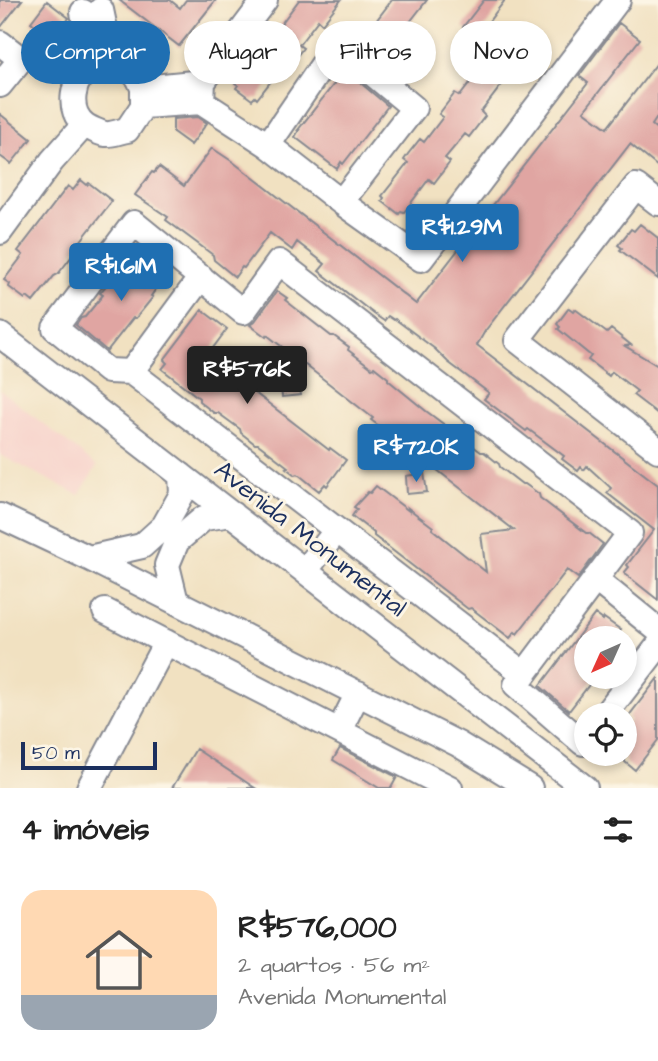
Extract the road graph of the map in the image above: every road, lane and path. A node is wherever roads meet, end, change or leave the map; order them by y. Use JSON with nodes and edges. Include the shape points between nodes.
{"nodes":[{"id":1,"x":265,"y":0,"type":"edge"},
{"id":2,"x":618,"y":0,"type":"edge"},
{"id":3,"x":0,"y":43,"type":"edge"},
{"id":4,"x":76,"y":84,"type":"edge"},
{"id":5,"x":140,"y":84,"type":"edge"},
{"id":6,"x":0,"y":85,"type":"edge"},
{"id":7,"x":203,"y":92,"type":"junction"},
{"id":8,"x":143,"y":97,"type":"junction"},
{"id":9,"x":84,"y":125,"type":"junction"},
{"id":10,"x":268,"y":145,"type":"junction"},
{"id":11,"x":341,"y":202,"type":"junction"},
{"id":12,"x":658,"y":202,"type":"edge"},
{"id":13,"x":0,"y":232,"type":"edge"},
{"id":14,"x":201,"y":277,"type":"junction"},
{"id":15,"x":0,"y":335,"type":"edge"},
{"id":16,"x":131,"y":372,"type":"junction"},
{"id":17,"x":658,"y":450,"type":"edge"},
{"id":18,"x":181,"y":475,"type":"junction"},
{"id":19,"x":232,"y":514,"type":"junction"},
{"id":20,"x":0,"y":516,"type":"edge"},
{"id":21,"x":330,"y":525,"type":"junction"},
{"id":22,"x":89,"y":558,"type":"junction"},
{"id":23,"x":299,"y":566,"type":"junction"},
{"id":24,"x":595,"y":579,"type":"junction"},
{"id":25,"x":176,"y":602,"type":"junction"},
{"id":26,"x":105,"y":611,"type":"dead end"},
{"id":27,"x":658,"y":629,"type":"edge"},
{"id":28,"x":166,"y":642,"type":"junction"},
{"id":29,"x":658,"y":646,"type":"edge"},
{"id":30,"x":524,"y":674,"type":"junction"},
{"id":31,"x":358,"y":693,"type":"junction"},
{"id":32,"x":614,"y":703,"type":"edge"},
{"id":33,"x":338,"y":731,"type":"junction"},
{"id":34,"x":574,"y":735,"type":"edge"},
{"id":35,"x":89,"y":788,"type":"edge"},
{"id":36,"x":450,"y":788,"type":"edge"},
{"id":37,"x":530,"y":788,"type":"edge"},
{"id":38,"x":585,"y":788,"type":"edge"}],
"edges":[{"from":1,"to":7,"type":"street"},
{"from":2,"to":11,"type":"street","via":[[421,259]]},
{"from":3,"to":6,"type":"street","via":[[21,59]]},
{"from":4,"to":9,"type":"street","via":[[72,97]]},
{"from":5,"to":8,"type":"street"},
{"from":7,"to":8,"type":"street"},
{"from":7,"to":10,"type":"street"},
{"from":8,"to":9,"type":"street","via":[[127,130],[107,134]]},
{"from":9,"to":13,"type":"street"},
{"from":10,"to":11,"type":"street"},
{"from":10,"to":11,"type":"street","via":[[337,44],[414,108]]},
{"from":12,"to":17,"type":"street","via":[[636,186],[517,340]]},
{"from":14,"to":16,"type":"street"},
{"from":14,"to":16,"type":"street","via":[[134,223],[55,328],[108,371]]},
{"from":14,"to":24,"type":"street","via":[[243,312],[279,262],[630,533]]},
{"from":15,"to":18,"type":"street","name":"Avenida Monumental"},
{"from":16,"to":21,"type":"street"},
{"from":18,"to":19,"type":"street","name":"Avenida Monumental"},
{"from":18,"to":22,"type":"street","via":[[182,494],[163,526],[149,539],[142,545]]},
{"from":19,"to":23,"type":"street","name":"Avenida Monumental"},
{"from":19,"to":25,"type":"street","via":[[204,518],[177,541],[167,565]]},
{"from":20,"to":22,"type":"street"},
{"from":21,"to":23,"type":"street"},
{"from":21,"to":30,"type":"street"},
{"from":22,"to":25,"type":"street"},
{"from":23,"to":38,"type":"street","name":"Avenida Monumental"},
{"from":24,"to":27,"type":"street"},
{"from":24,"to":30,"type":"street"},
{"from":25,"to":31,"type":"street"},
{"from":26,"to":28,"type":"street"},
{"from":28,"to":33,"type":"street"},
{"from":28,"to":35,"type":"street"},
{"from":29,"to":32,"type":"street"},
{"from":30,"to":34,"type":"street","via":[[516,685]]},
{"from":31,"to":33,"type":"street"},
{"from":31,"to":37,"type":"street","via":[[458,744]]},
{"from":33,"to":36,"type":"street"}]}
